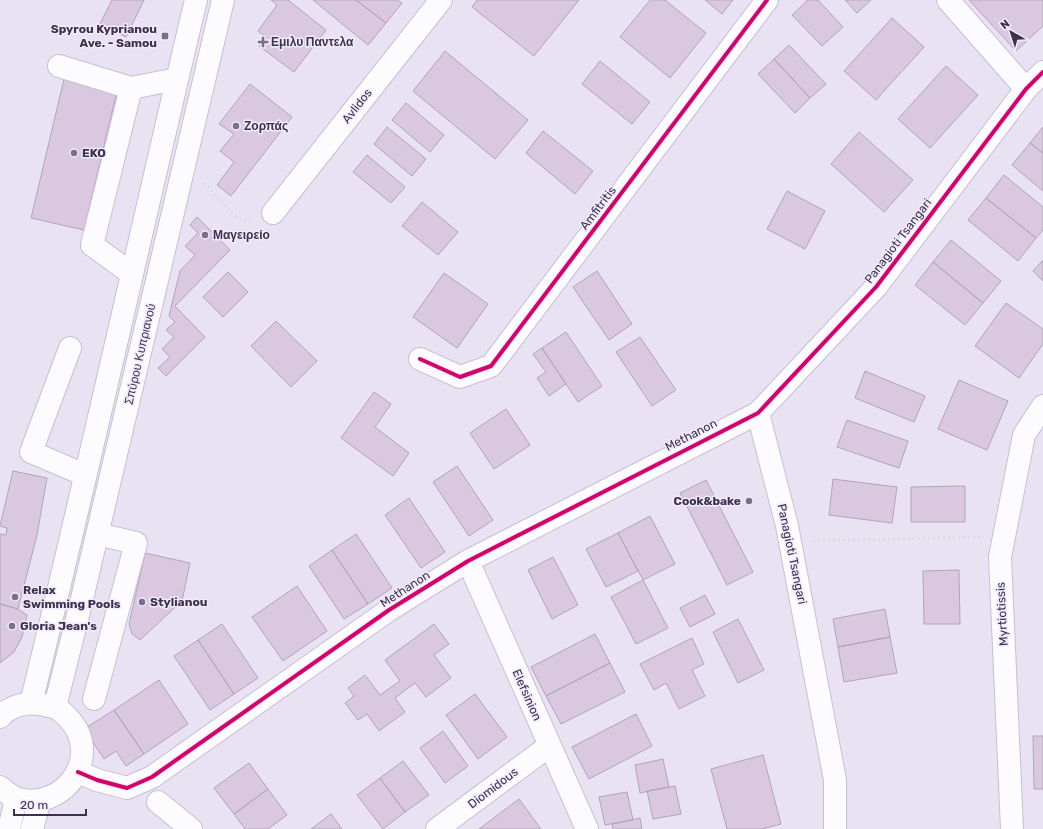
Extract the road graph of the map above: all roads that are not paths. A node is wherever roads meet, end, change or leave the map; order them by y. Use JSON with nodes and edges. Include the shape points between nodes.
{"nodes":[{"id":1,"x":196,"y":0,"type":"edge"},
{"id":2,"x":223,"y":0,"type":"edge"},
{"id":3,"x":441,"y":0,"type":"edge"},
{"id":4,"x":767,"y":0,"type":"edge"},
{"id":5,"x":948,"y":0,"type":"edge"},
{"id":6,"x":59,"y":66,"type":"dead end"},
{"id":7,"x":1043,"y":72,"type":"edge"},
{"id":8,"x":177,"y":79,"type":"junction"},
{"id":9,"x":131,"y":88,"type":"junction"},
{"id":10,"x":1026,"y":89,"type":"junction"},
{"id":11,"x":272,"y":213,"type":"road end"},
{"id":12,"x":132,"y":274,"type":"junction"},
{"id":13,"x":70,"y":348,"type":"dead end"},
{"id":14,"x":420,"y":359,"type":"dead end"},
{"id":15,"x":1043,"y":406,"type":"edge"},
{"id":16,"x":758,"y":413,"type":"junction"},
{"id":17,"x":85,"y":475,"type":"junction"},
{"id":18,"x":97,"y":534,"type":"junction"},
{"id":19,"x":468,"y":561,"type":"junction"},
{"id":20,"x":94,"y":699,"type":"dead end"},
{"id":21,"x":31,"y":703,"type":"junction"},
{"id":22,"x":55,"y":707,"type":"junction"},
{"id":23,"x":0,"y":717,"type":"edge"},
{"id":24,"x":549,"y":746,"type":"junction"},
{"id":25,"x":78,"y":772,"type":"junction"},
{"id":26,"x":8,"y":793,"type":"edge"},
{"id":27,"x":40,"y":800,"type":"junction"},
{"id":28,"x":158,"y":802,"type":"dead end"},
{"id":29,"x":9,"y":829,"type":"edge"},
{"id":30,"x":32,"y":829,"type":"edge"},
{"id":31,"x":191,"y":829,"type":"edge"},
{"id":32,"x":438,"y":829,"type":"edge"},
{"id":33,"x":587,"y":829,"type":"edge"},
{"id":34,"x":835,"y":829,"type":"edge"},
{"id":35,"x":1012,"y":829,"type":"edge"}],
"edges":[{"from":1,"to":8,"type":"street"},
{"from":2,"to":18,"type":"street","name":"Σπύρου Κυπριανού"},
{"from":3,"to":11,"type":"street","name":"Avlidos"},
{"from":4,"to":14,"type":"street","name":"Amfitritis","via":[[491,366],[460,377]]},
{"from":5,"to":10,"type":"street"},
{"from":6,"to":9,"type":"street"},
{"from":7,"to":10,"type":"street","name":"Panagioti Tsangari"},
{"from":8,"to":9,"type":"street"},
{"from":8,"to":12,"type":"street"},
{"from":9,"to":12,"type":"street","via":[[92,245]]},
{"from":10,"to":16,"type":"street","name":"Panagioti Tsangari","via":[[876,287]]},
{"from":12,"to":17,"type":"street"},
{"from":13,"to":17,"type":"street","via":[[31,452]]},
{"from":15,"to":35,"type":"street","name":"Myrtiotissis","via":[[1024,435],[1000,557]]},
{"from":16,"to":19,"type":"street","name":"Methanon"},
{"from":16,"to":34,"type":"street","name":"Panagioti Tsangari","via":[[790,541],[835,780]]},
{"from":17,"to":21,"type":"street"},
{"from":18,"to":20,"type":"street","via":[[136,543]]},
{"from":18,"to":22,"type":"street","name":"Σπύρου Κυπριανού"},
{"from":19,"to":24,"type":"street","name":"Elefsinion"},
{"from":19,"to":25,"type":"street","name":"Methanon","via":[[389,610],[152,777],[127,788]]},
{"from":21,"to":22,"type":"street"},
{"from":21,"to":23,"type":"street","via":[[16,706]]},
{"from":22,"to":25,"type":"street","via":[[74,724],[80,739],[82,756]]},
{"from":24,"to":32,"type":"street","name":"Diomidous"},
{"from":24,"to":33,"type":"street","name":"Elefsinion"},
{"from":25,"to":27,"type":"street","via":[[56,795]]},
{"from":26,"to":27,"type":"street"},
{"from":26,"to":29,"type":"street"},
{"from":27,"to":30,"type":"street"},
{"from":28,"to":31,"type":"street"}]}
